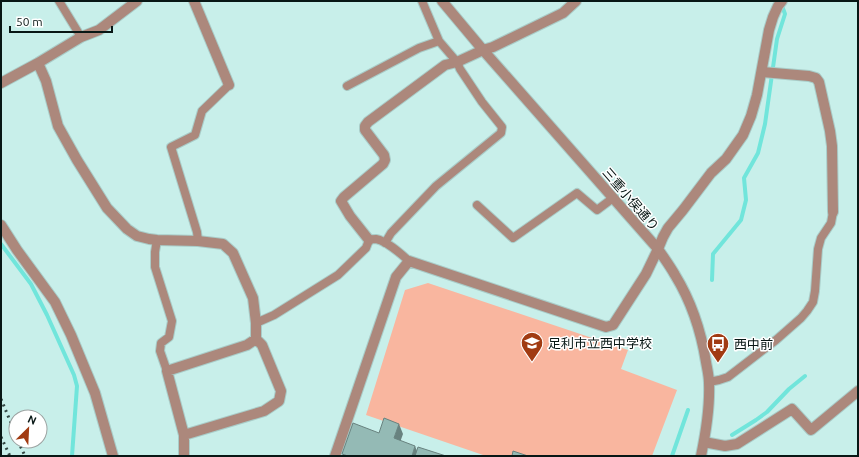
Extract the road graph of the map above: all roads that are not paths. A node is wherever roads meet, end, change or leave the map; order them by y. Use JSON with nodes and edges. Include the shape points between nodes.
{"nodes":[{"id":1,"x":59,"y":1,"type":"edge"},
{"id":2,"x":137,"y":1,"type":"edge"},
{"id":3,"x":194,"y":1,"type":"edge"},
{"id":4,"x":422,"y":1,"type":"edge"},
{"id":5,"x":442,"y":1,"type":"edge"},
{"id":6,"x":576,"y":1,"type":"edge"},
{"id":7,"x":782,"y":1,"type":"edge"},
{"id":8,"x":81,"y":37,"type":"junction"},
{"id":9,"x":439,"y":41,"type":"junction"},
{"id":10,"x":483,"y":50,"type":"junction"},
{"id":11,"x":457,"y":62,"type":"junction"},
{"id":12,"x":38,"y":63,"type":"junction"},
{"id":13,"x":762,"y":72,"type":"junction"},
{"id":14,"x":1,"y":83,"type":"edge"},
{"id":15,"x":229,"y":85,"type":"joint"},
{"id":16,"x":347,"y":86,"type":"dead end"},
{"id":17,"x":613,"y":198,"type":"junction"},
{"id":18,"x":476,"y":205,"type":"dead end"},
{"id":19,"x":833,"y":212,"type":"joint"},
{"id":20,"x":1,"y":225,"type":"edge"},
{"id":21,"x":157,"y":240,"type":"junction"},
{"id":22,"x":369,"y":240,"type":"junction"},
{"id":23,"x":198,"y":241,"type":"junction"},
{"id":24,"x":385,"y":243,"type":"junction"},
{"id":25,"x":658,"y":249,"type":"junction"},
{"id":26,"x":409,"y":262,"type":"junction"},
{"id":27,"x":256,"y":323,"type":"junction"},
{"id":28,"x":256,"y":339,"type":"junction"},
{"id":29,"x":167,"y":371,"type":"junction"},
{"id":30,"x":709,"y":382,"type":"junction"},
{"id":31,"x":858,"y":391,"type":"edge"},
{"id":32,"x":184,"y":434,"type":"junction"},
{"id":33,"x":704,"y":442,"type":"junction"},
{"id":34,"x":113,"y":456,"type":"edge"},
{"id":35,"x":184,"y":456,"type":"edge"},
{"id":36,"x":335,"y":456,"type":"edge"},
{"id":37,"x":701,"y":456,"type":"edge"}],
"edges":[{"from":1,"to":8,"type":"lane"},
{"from":2,"to":8,"type":"street","via":[[99,30]]},
{"from":3,"to":15,"type":"street"},
{"from":4,"to":9,"type":"lane"},
{"from":5,"to":10,"type":"street","name":"三重小俣通り"},
{"from":6,"to":10,"type":"street","via":[[563,13]]},
{"from":7,"to":13,"type":"street","via":[[769,30]]},
{"from":8,"to":12,"type":"street"},
{"from":9,"to":11,"type":"lane"},
{"from":9,"to":16,"type":"lane","via":[[420,48]]},
{"from":10,"to":11,"type":"street"},
{"from":10,"to":17,"type":"street","name":"三重小俣通り"},
{"from":11,"to":22,"type":"street","via":[[445,65],[365,126],[365,130],[385,160],[341,201]]},
{"from":11,"to":24,"type":"lane","via":[[482,102],[502,127],[501,133],[436,186],[391,233]]},
{"from":12,"to":14,"type":"street"},
{"from":12,"to":21,"type":"street","via":[[58,126],[107,208],[137,236]]},
{"from":13,"to":19,"type":"street","via":[[808,76],[816,78],[819,82],[832,146]]},
{"from":13,"to":25,"type":"street","via":[[751,116],[743,135],[668,228]]},
{"from":15,"to":23,"type":"lane","via":[[202,111],[195,135],[171,147]]},
{"from":17,"to":18,"type":"lane","via":[[597,210],[577,193],[513,238]]},
{"from":17,"to":25,"type":"street","name":"三重小俣通り"},
{"from":19,"to":30,"type":"lane","via":[[832,223],[821,238],[818,249],[813,302],[807,311],[776,340],[728,377]]},
{"from":20,"to":34,"type":"street","via":[[55,302],[95,393]]},
{"from":21,"to":23,"type":"street"},
{"from":21,"to":29,"type":"lane","via":[[155,267],[172,321],[169,337],[161,343],[160,351]]},
{"from":22,"to":24,"type":"lane","via":[[377,239]]},
{"from":22,"to":27,"type":"lane","via":[[366,248],[338,275],[274,315]]},
{"from":23,"to":27,"type":"street","via":[[224,244],[233,253],[253,298]]},
{"from":24,"to":26,"type":"lane","via":[[399,251]]},
{"from":25,"to":26,"type":"street","via":[[646,274],[613,325],[606,327]]},
{"from":25,"to":30,"type":"street","name":"三重小俣通り","via":[[675,274],[696,320]]},
{"from":26,"to":36,"type":"street","via":[[396,277]]},
{"from":27,"to":28,"type":"street"},
{"from":28,"to":29,"type":"street","via":[[247,345]]},
{"from":28,"to":32,"type":"street","via":[[262,345],[281,391],[279,401],[264,411]]},
{"from":29,"to":32,"type":"street"},
{"from":30,"to":33,"type":"street","name":"三重小俣通り"},
{"from":31,"to":33,"type":"street","via":[[811,430],[792,409],[737,444],[725,446]]},
{"from":32,"to":35,"type":"street"},
{"from":33,"to":37,"type":"street","name":"三重小俣通り"}]}
